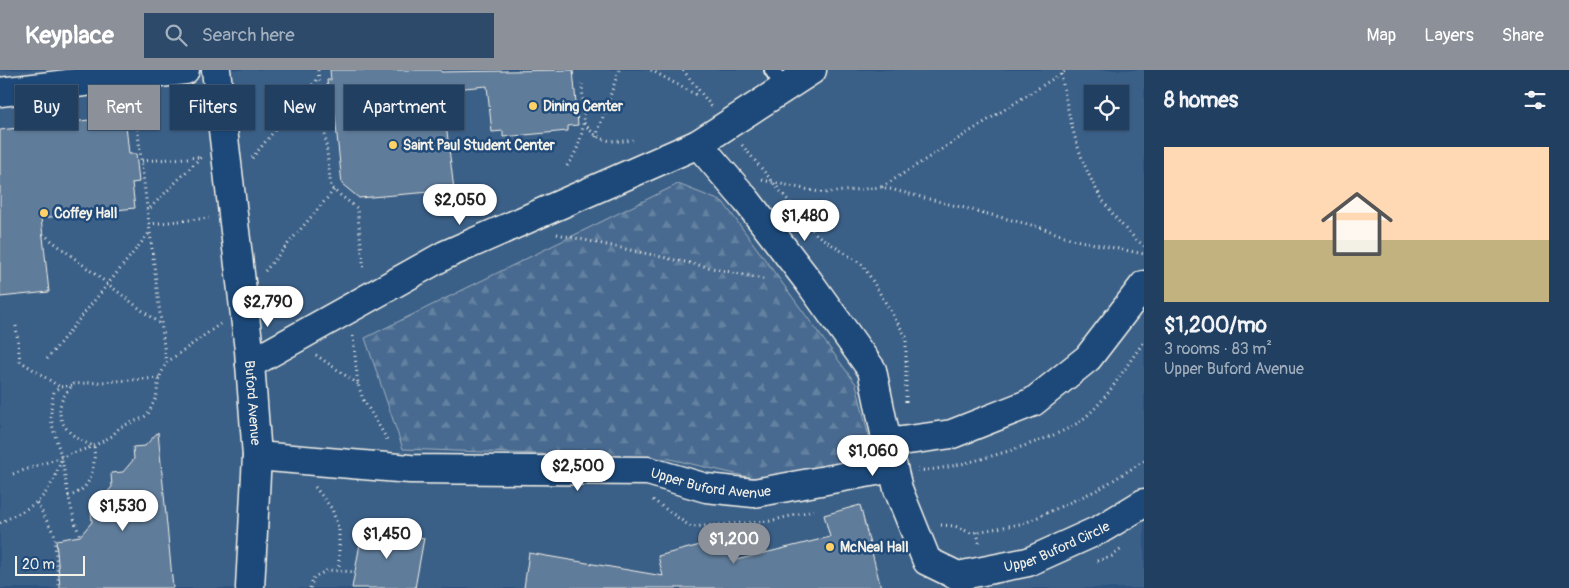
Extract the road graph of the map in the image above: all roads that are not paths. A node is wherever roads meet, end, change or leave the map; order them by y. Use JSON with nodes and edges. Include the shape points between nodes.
{"nodes":[{"id":1,"x":185,"y":70,"type":"edge"},
{"id":2,"x":216,"y":70,"type":"edge"},
{"id":3,"x":812,"y":70,"type":"edge"},
{"id":4,"x":778,"y":79,"type":"edge"},
{"id":5,"x":0,"y":92,"type":"edge"},
{"id":6,"x":698,"y":144,"type":"junction"},
{"id":7,"x":1144,"y":285,"type":"edge"},
{"id":8,"x":250,"y":364,"type":"junction"},
{"id":9,"x":257,"y":456,"type":"junction"},
{"id":10,"x":890,"y":456,"type":"junction"},
{"id":11,"x":1144,"y":504,"type":"edge"},
{"id":12,"x":250,"y":588,"type":"edge"}],
"edges":[{"from":1,"to":5,"type":"street"},
{"from":2,"to":8,"type":"street","name":"Buford Avenue"},
{"from":3,"to":4,"type":"street"},
{"from":4,"to":6,"type":"street","via":[[726,127]]},
{"from":6,"to":8,"type":"street","via":[[445,255]]},
{"from":6,"to":10,"type":"street","via":[[747,201],[872,370]]},
{"from":7,"to":10,"type":"street","via":[[1088,358],[1034,402]]},
{"from":8,"to":9,"type":"street","name":"Buford Avenue"},
{"from":9,"to":10,"type":"street","name":"Upper Buford Avenue","via":[[410,469],[648,470],[706,488],[754,493]]},
{"from":9,"to":12,"type":"street","name":"Buford Avenue"},
{"from":10,"to":11,"type":"street","name":"Upper Buford Circle","via":[[898,489],[927,561],[958,576],[1028,562],[1101,529]]}]}
